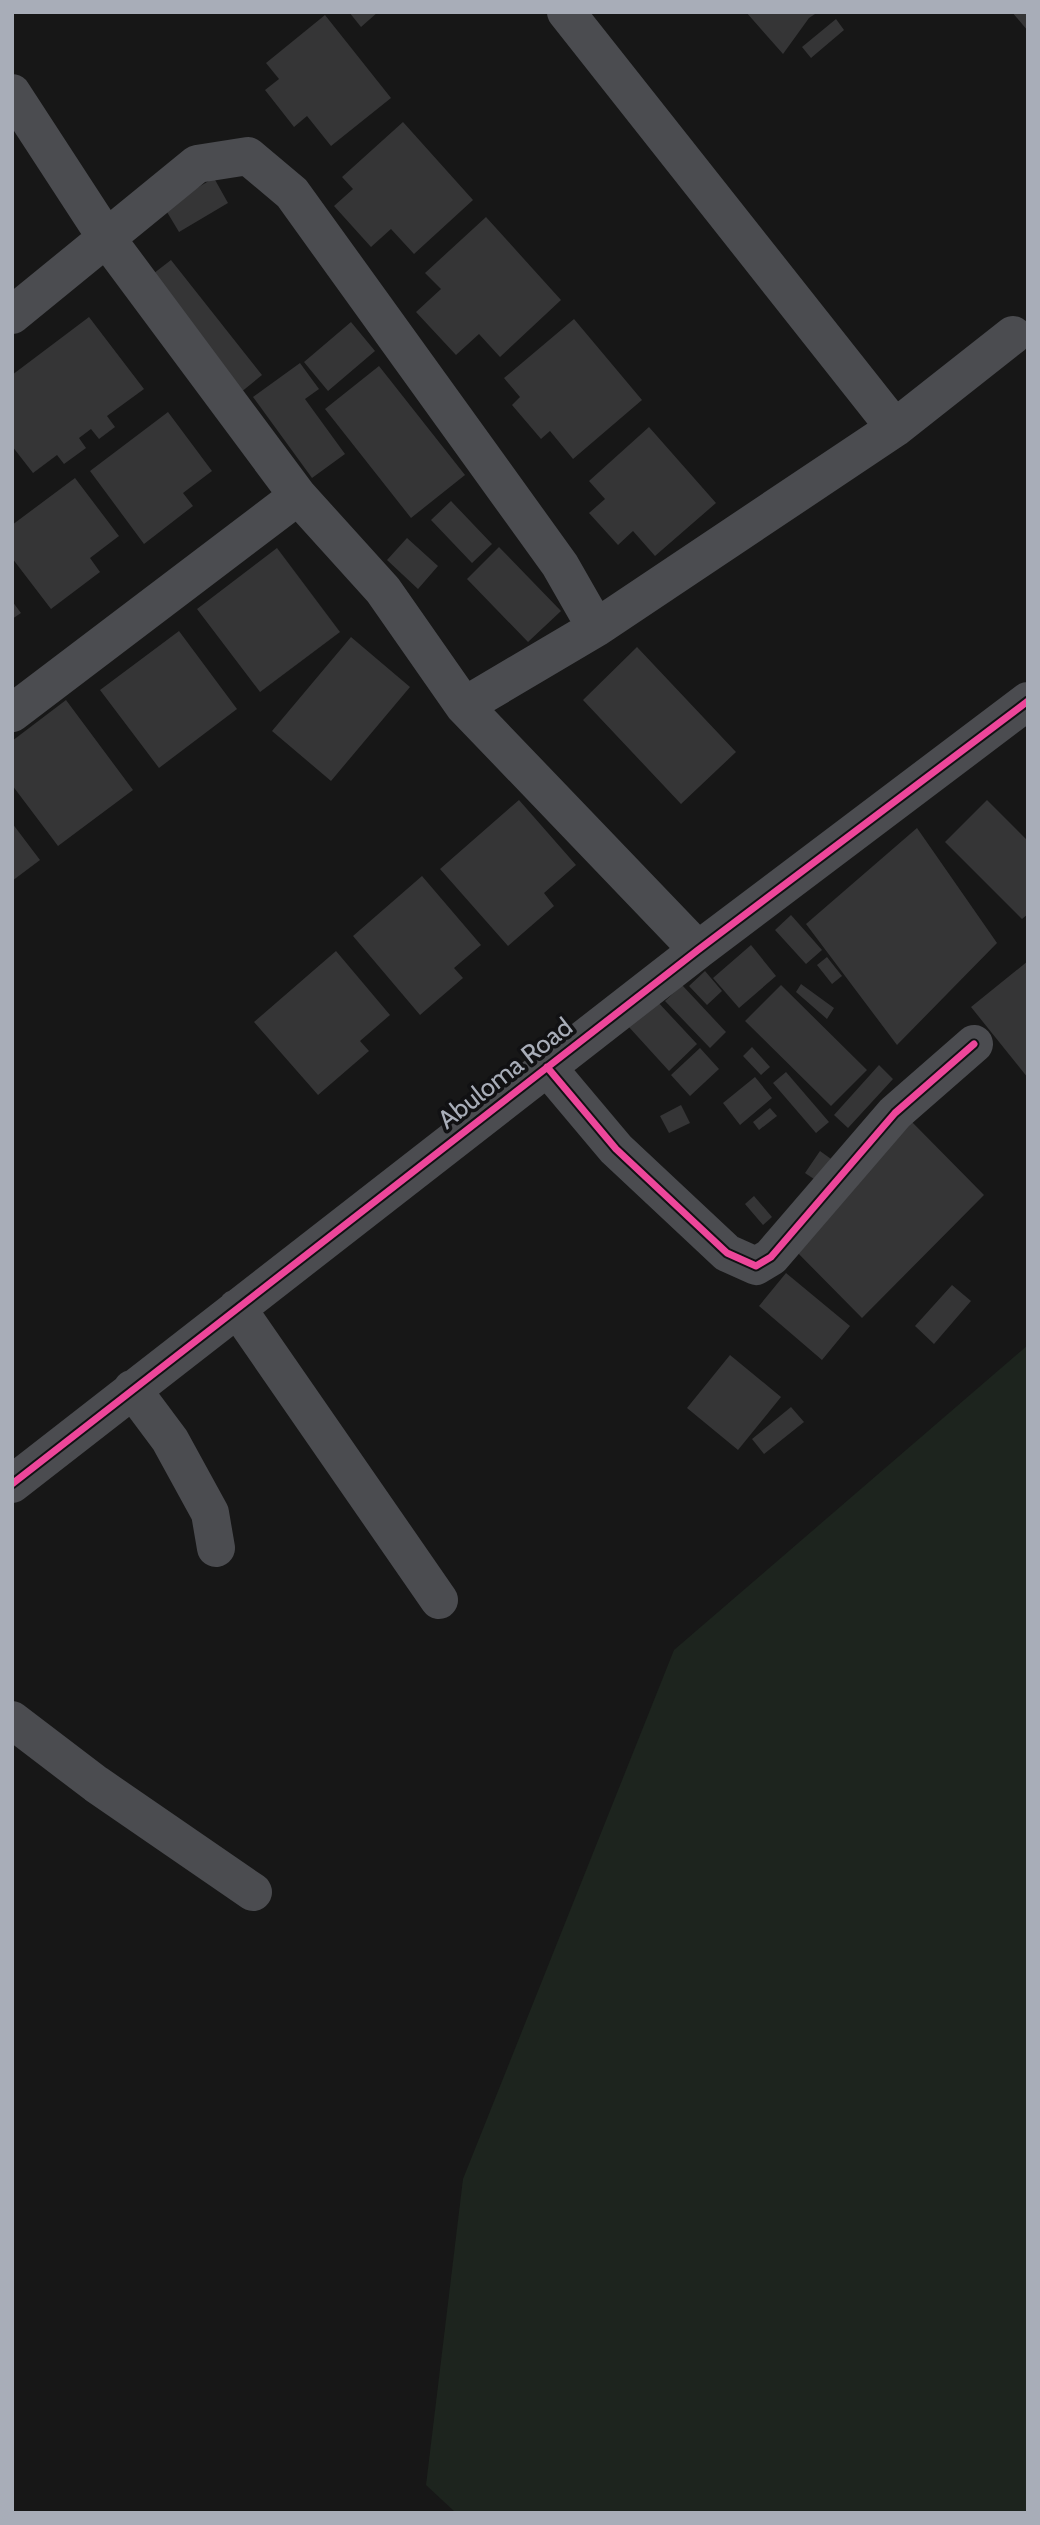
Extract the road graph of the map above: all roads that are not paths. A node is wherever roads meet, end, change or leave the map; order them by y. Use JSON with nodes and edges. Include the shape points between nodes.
{"nodes":[{"id":1,"x":566,"y":12,"type":"edge"},
{"id":2,"x":12,"y":93,"type":"edge"},
{"id":3,"x":107,"y":239,"type":"junction"},
{"id":4,"x":12,"y":315,"type":"edge"},
{"id":5,"x":1013,"y":335,"type":"dead end"},
{"id":6,"x":895,"y":428,"type":"junction"},
{"id":7,"x":298,"y":496,"type":"junction"},
{"id":8,"x":596,"y":628,"type":"junction"},
{"id":9,"x":1028,"y":701,"type":"edge"},
{"id":10,"x":464,"y":706,"type":"junction"},
{"id":11,"x":12,"y":713,"type":"edge"},
{"id":12,"x":698,"y":950,"type":"junction"},
{"id":13,"x":974,"y":1044,"type":"dead end"},
{"id":14,"x":547,"y":1067,"type":"junction"},
{"id":15,"x":237,"y":1308,"type":"junction"},
{"id":16,"x":132,"y":1389,"type":"junction"},
{"id":17,"x":12,"y":1485,"type":"edge"},
{"id":18,"x":216,"y":1548,"type":"dead end"},
{"id":19,"x":439,"y":1600,"type":"dead end"},
{"id":20,"x":12,"y":1720,"type":"edge"},
{"id":21,"x":253,"y":1892,"type":"dead end"}],
"edges":[{"from":1,"to":6,"type":"street"},
{"from":2,"to":3,"type":"street"},
{"from":3,"to":4,"type":"street"},
{"from":3,"to":7,"type":"street"},
{"from":3,"to":8,"type":"street","via":[[197,164],[248,156],[292,193],[560,565]]},
{"from":5,"to":6,"type":"street"},
{"from":6,"to":8,"type":"street"},
{"from":7,"to":10,"type":"street","via":[[383,590]]},
{"from":7,"to":11,"type":"street"},
{"from":8,"to":10,"type":"street"},
{"from":9,"to":12,"type":"street","name":"Abuloma Road"},
{"from":10,"to":12,"type":"street"},
{"from":12,"to":14,"type":"street","name":"Abuloma Road"},
{"from":13,"to":14,"type":"street","via":[[895,1113],[771,1257],[756,1266],[727,1253],[616,1149]]},
{"from":14,"to":15,"type":"street","name":"Abuloma Road"},
{"from":15,"to":16,"type":"street","name":"Abuloma Road"},
{"from":15,"to":19,"type":"street"},
{"from":16,"to":17,"type":"street","name":"Abuloma Road"},
{"from":16,"to":18,"type":"street","via":[[170,1440],[210,1513]]},
{"from":20,"to":21,"type":"street"}]}
